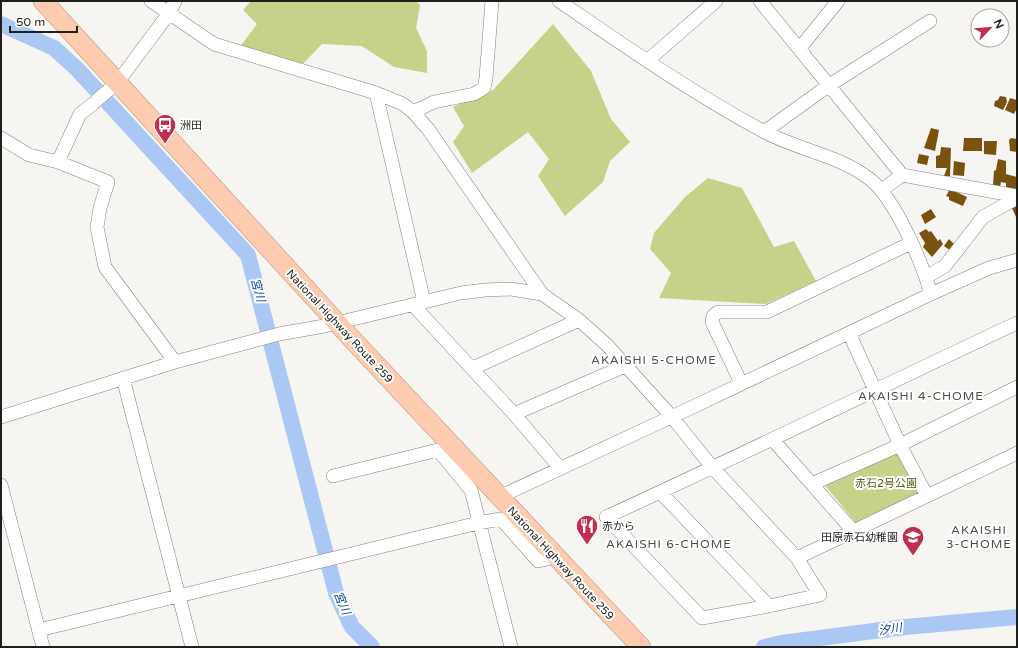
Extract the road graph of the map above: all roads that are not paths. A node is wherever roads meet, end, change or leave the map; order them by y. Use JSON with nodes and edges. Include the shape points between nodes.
{"nodes":[{"id":1,"x":43,"y":1,"type":"edge"},
{"id":2,"x":151,"y":1,"type":"edge"},
{"id":3,"x":492,"y":1,"type":"edge"},
{"id":4,"x":559,"y":1,"type":"edge"},
{"id":5,"x":716,"y":1,"type":"edge"},
{"id":6,"x":760,"y":1,"type":"edge"},
{"id":7,"x":838,"y":1,"type":"edge"},
{"id":8,"x":172,"y":6,"type":"edge"},
{"id":9,"x":930,"y":20,"type":"dead end"},
{"id":10,"x":800,"y":48,"type":"junction"},
{"id":11,"x":648,"y":61,"type":"junction"},
{"id":12,"x":113,"y":86,"type":"junction"},
{"id":13,"x":828,"y":86,"type":"junction"},
{"id":14,"x":376,"y":93,"type":"junction"},
{"id":15,"x":413,"y":112,"type":"junction"},
{"id":16,"x":764,"y":132,"type":"junction"},
{"id":17,"x":1,"y":138,"type":"edge"},
{"id":18,"x":58,"y":162,"type":"junction"},
{"id":19,"x":902,"y":175,"type":"junction"},
{"id":20,"x":882,"y":190,"type":"junction"},
{"id":21,"x":1017,"y":197,"type":"edge"},
{"id":22,"x":911,"y":243,"type":"junction"},
{"id":23,"x":1017,"y":260,"type":"edge"},
{"id":24,"x":926,"y":277,"type":"junction"},
{"id":25,"x":542,"y":294,"type":"junction"},
{"id":26,"x":930,"y":294,"type":"junction"},
{"id":27,"x":419,"y":304,"type":"junction"},
{"id":28,"x":579,"y":320,"type":"junction"},
{"id":29,"x":336,"y":323,"type":"junction"},
{"id":30,"x":1017,"y":323,"type":"edge"},
{"id":31,"x":849,"y":333,"type":"junction"},
{"id":32,"x":175,"y":362,"type":"junction"},
{"id":33,"x":625,"y":366,"type":"junction"},
{"id":34,"x":473,"y":368,"type":"junction"},
{"id":35,"x":123,"y":378,"type":"junction"},
{"id":36,"x":741,"y":383,"type":"junction"},
{"id":37,"x":1017,"y":387,"type":"edge"},
{"id":38,"x":876,"y":389,"type":"junction"},
{"id":39,"x":514,"y":414,"type":"junction"},
{"id":40,"x":1,"y":417,"type":"edge"},
{"id":41,"x":672,"y":417,"type":"junction"},
{"id":42,"x":773,"y":440,"type":"junction"},
{"id":43,"x":900,"y":445,"type":"junction"},
{"id":44,"x":1017,"y":453,"type":"edge"},
{"id":45,"x":712,"y":467,"type":"junction"},
{"id":46,"x":560,"y":468,"type":"junction"},
{"id":47,"x":333,"y":476,"type":"dead end"},
{"id":48,"x":812,"y":484,"type":"junction"},
{"id":49,"x":1,"y":485,"type":"edge"},
{"id":50,"x":660,"y":492,"type":"junction"},
{"id":51,"x":927,"y":496,"type":"junction"},
{"id":52,"x":499,"y":497,"type":"junction"},
{"id":53,"x":478,"y":523,"type":"junction"},
{"id":54,"x":854,"y":532,"type":"junction"},
{"id":55,"x":556,"y":557,"type":"junction"},
{"id":56,"x":797,"y":558,"type":"junction"},
{"id":57,"x":179,"y":595,"type":"junction"},
{"id":58,"x":769,"y":606,"type":"junction"},
{"id":59,"x":39,"y":630,"type":"junction"},
{"id":60,"x":43,"y":647,"type":"edge"},
{"id":61,"x":192,"y":647,"type":"edge"},
{"id":62,"x":511,"y":647,"type":"edge"},
{"id":63,"x":641,"y":647,"type":"edge"}],
"edges":[{"from":1,"to":12,"type":"highway","name":"National Highway Route 259"},
{"from":2,"to":8,"type":"street"},
{"from":3,"to":15,"type":"street","via":[[484,88],[474,94],[434,102]]},
{"from":4,"to":11,"type":"street"},
{"from":5,"to":11,"type":"street"},
{"from":6,"to":10,"type":"street"},
{"from":7,"to":10,"type":"street"},
{"from":8,"to":12,"type":"street"},
{"from":8,"to":14,"type":"street","via":[[214,44]]},
{"from":9,"to":13,"type":"street"},
{"from":10,"to":13,"type":"street"},
{"from":11,"to":16,"type":"street"},
{"from":12,"to":18,"type":"street","via":[[80,114]]},
{"from":12,"to":29,"type":"highway","name":"National Highway Route 259"},
{"from":13,"to":16,"type":"street"},
{"from":13,"to":19,"type":"street"},
{"from":14,"to":15,"type":"street","via":[[403,104]]},
{"from":14,"to":27,"type":"street"},
{"from":15,"to":25,"type":"street","via":[[428,129]]},
{"from":16,"to":20,"type":"street","via":[[844,164],[870,179]]},
{"from":17,"to":18,"type":"street","via":[[30,155]]},
{"from":18,"to":32,"type":"street","via":[[108,182],[97,227],[105,267]]},
{"from":19,"to":20,"type":"street"},
{"from":19,"to":21,"type":"street"},
{"from":20,"to":22,"type":"street"},
{"from":21,"to":24,"type":"street","via":[[983,217],[944,266]]},
{"from":22,"to":24,"type":"street"},
{"from":22,"to":36,"type":"street","via":[[767,312],[718,312],[713,316],[712,322]]},
{"from":23,"to":26,"type":"street","via":[[989,268]]},
{"from":24,"to":26,"type":"street"},
{"from":25,"to":27,"type":"street","via":[[511,289],[485,290],[461,293]]},
{"from":25,"to":28,"type":"street"},
{"from":26,"to":31,"type":"street"},
{"from":27,"to":29,"type":"street"},
{"from":27,"to":34,"type":"street"},
{"from":28,"to":33,"type":"street","via":[[607,344]]},
{"from":28,"to":34,"type":"street"},
{"from":29,"to":32,"type":"street","via":[[263,338]]},
{"from":29,"to":52,"type":"highway","name":"National Highway Route 259"},
{"from":30,"to":38,"type":"street"},
{"from":31,"to":36,"type":"street"},
{"from":31,"to":38,"type":"street"},
{"from":32,"to":35,"type":"street"},
{"from":33,"to":39,"type":"street"},
{"from":33,"to":41,"type":"street"},
{"from":34,"to":39,"type":"street"},
{"from":35,"to":40,"type":"street"},
{"from":35,"to":57,"type":"street"},
{"from":36,"to":41,"type":"street"},
{"from":37,"to":43,"type":"street"},
{"from":38,"to":42,"type":"street"},
{"from":38,"to":43,"type":"street"},
{"from":39,"to":46,"type":"street"},
{"from":41,"to":45,"type":"street"},
{"from":41,"to":46,"type":"street"},
{"from":42,"to":45,"type":"street"},
{"from":42,"to":48,"type":"street"},
{"from":43,"to":48,"type":"street"},
{"from":43,"to":51,"type":"street"},
{"from":44,"to":51,"type":"street"},
{"from":45,"to":50,"type":"street"},
{"from":45,"to":56,"type":"street"},
{"from":46,"to":52,"type":"street"},
{"from":47,"to":53,"type":"street","via":[[438,450],[471,490]]},
{"from":48,"to":54,"type":"street"},
{"from":49,"to":59,"type":"street"},
{"from":50,"to":58,"type":"street"},
{"from":50,"to":58,"type":"street","via":[[606,517],[702,618]]},
{"from":51,"to":54,"type":"street"},
{"from":52,"to":55,"type":"highway","name":"National Highway Route 259"},
{"from":53,"to":55,"type":"street","via":[[501,519],[538,561]]},
{"from":53,"to":57,"type":"street"},
{"from":53,"to":62,"type":"street"},
{"from":54,"to":56,"type":"street"},
{"from":55,"to":63,"type":"highway","name":"National Highway Route 259"},
{"from":56,"to":58,"type":"street","via":[[820,595]]},
{"from":57,"to":59,"type":"street"},
{"from":57,"to":61,"type":"street"},
{"from":59,"to":60,"type":"street"}]}
